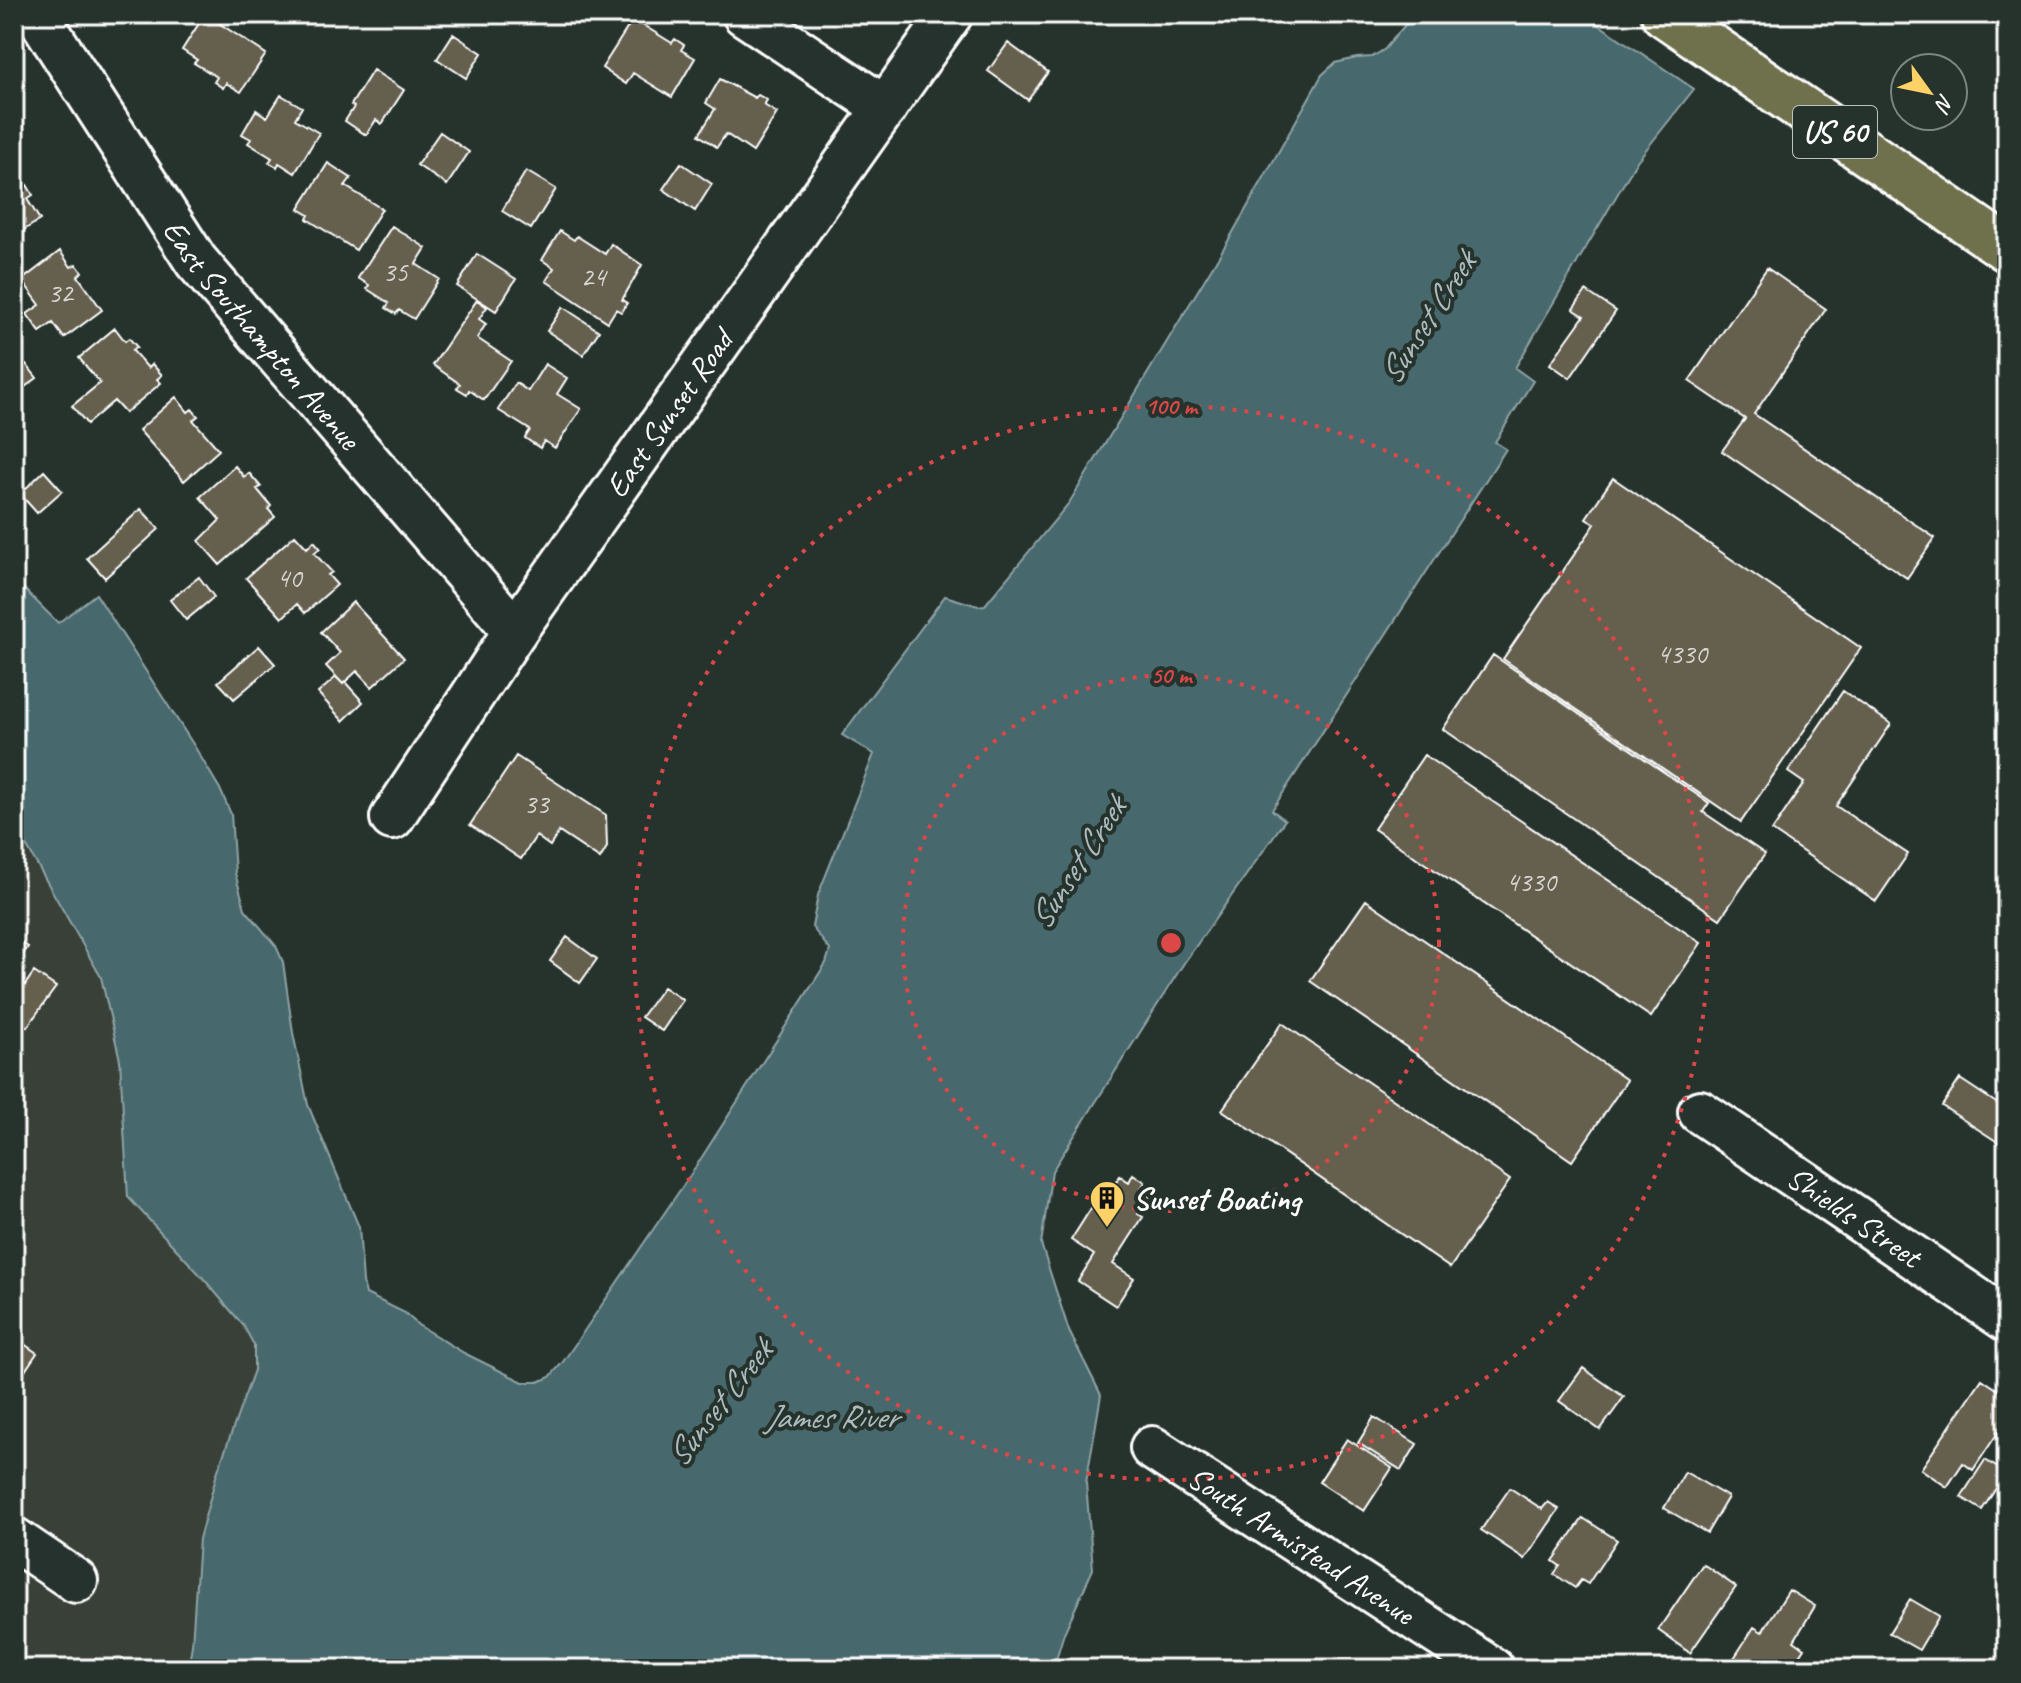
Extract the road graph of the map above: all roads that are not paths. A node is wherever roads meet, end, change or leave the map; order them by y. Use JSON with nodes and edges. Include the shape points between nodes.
{"nodes":[{"id":1,"x":37,"y":14,"type":"edge"},
{"id":2,"x":744,"y":14,"type":"edge"},
{"id":3,"x":951,"y":14,"type":"edge"},
{"id":4,"x":1664,"y":14,"type":"edge"},
{"id":5,"x":885,"y":108,"type":"junction"},
{"id":6,"x":2007,"y":249,"type":"edge"},
{"id":7,"x":515,"y":631,"type":"junction"},
{"id":8,"x":392,"y":818,"type":"dead end"},
{"id":9,"x":1700,"y":1112,"type":"dead end"},
{"id":10,"x":2007,"y":1320,"type":"edge"},
{"id":11,"x":1152,"y":1448,"type":"dead end"},
{"id":12,"x":14,"y":1539,"type":"edge"},
{"id":13,"x":76,"y":1581,"type":"dead end"},
{"id":14,"x":1492,"y":1669,"type":"edge"}],
"edges":[{"from":1,"to":7,"type":"street","name":"East Southampton Avenue","via":[[196,261]]},
{"from":2,"to":5,"type":"street"},
{"from":3,"to":5,"type":"street","name":"East Sunset Road"},
{"from":4,"to":6,"type":"main road","number":"US 60"},
{"from":5,"to":7,"type":"street","name":"East Sunset Road"},
{"from":7,"to":8,"type":"street","name":"East Sunset Road"},
{"from":9,"to":10,"type":"street","name":"Shields Street"},
{"from":11,"to":14,"type":"street","name":"South Armistead Avenue"},
{"from":12,"to":13,"type":"street"}]}
